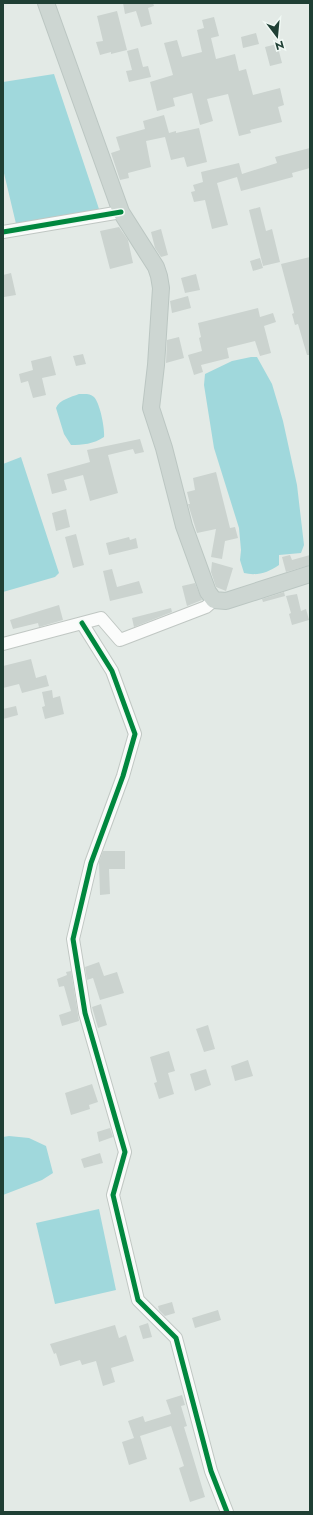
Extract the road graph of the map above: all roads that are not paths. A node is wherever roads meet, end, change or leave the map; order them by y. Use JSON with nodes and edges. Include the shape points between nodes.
{"nodes":[{"id":1,"x":46,"y":3,"type":"edge"},
{"id":2,"x":121,"y":212,"type":"junction"},
{"id":3,"x":3,"y":232,"type":"edge"},
{"id":4,"x":310,"y":574,"type":"edge"},
{"id":5,"x":214,"y":600,"type":"junction"},
{"id":6,"x":82,"y":623,"type":"junction"},
{"id":7,"x":3,"y":644,"type":"edge"},
{"id":8,"x":227,"y":1512,"type":"edge"}],
"edges":[{"from":1,"to":2,"type":"main road"},
{"from":2,"to":3,"type":"street"},
{"from":2,"to":5,"type":"main road","via":[[156,267],[159,276],[161,288],[157,358],[151,408],[184,526],[208,592]]},
{"from":4,"to":5,"type":"main road","via":[[226,601]]},
{"from":5,"to":6,"type":"street","via":[[206,608],[120,640],[101,618]]},
{"from":6,"to":7,"type":"street"},
{"from":6,"to":8,"type":"street","via":[[112,671],[135,734],[123,776],[91,863],[73,939],[84,1013],[125,1152],[113,1195],[138,1300],[176,1338],[211,1471]]}]}
